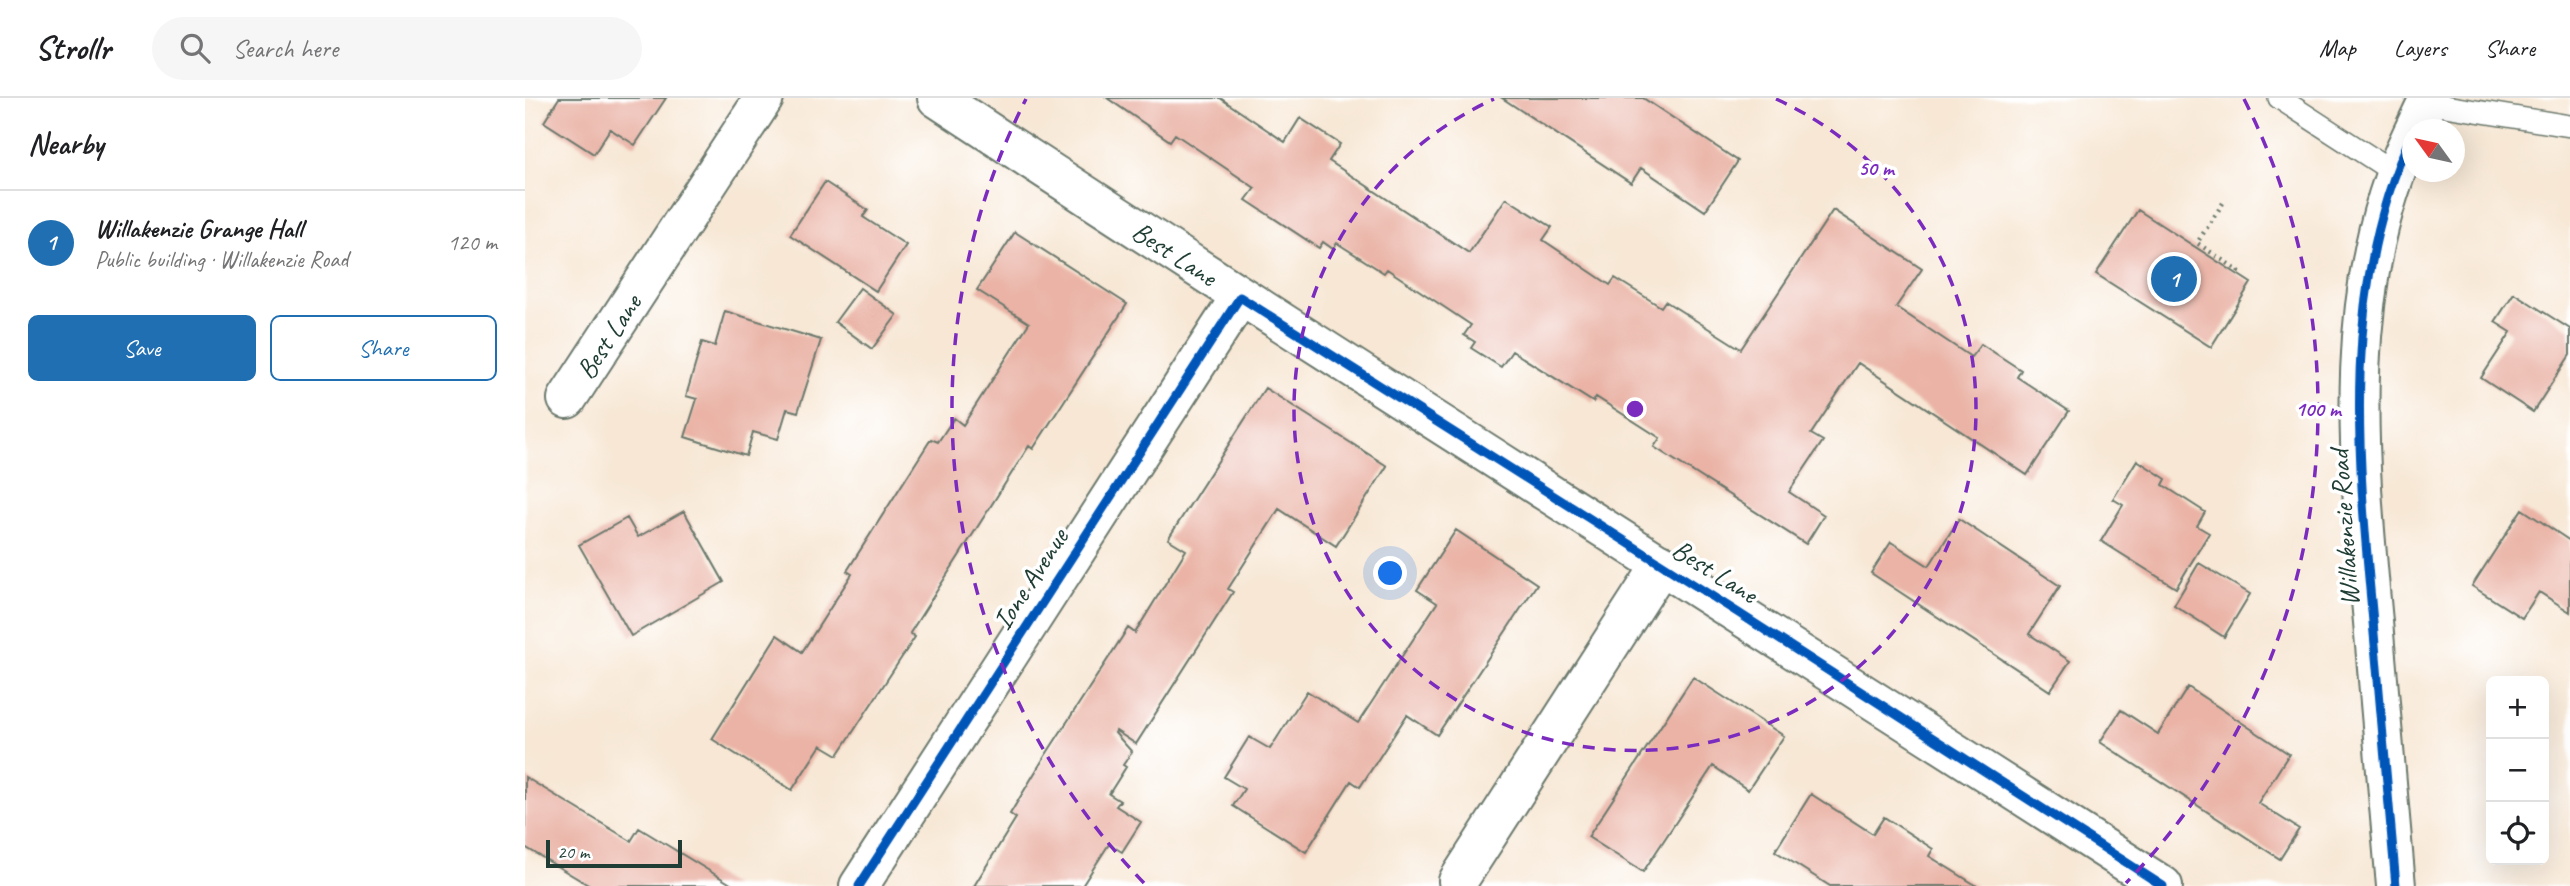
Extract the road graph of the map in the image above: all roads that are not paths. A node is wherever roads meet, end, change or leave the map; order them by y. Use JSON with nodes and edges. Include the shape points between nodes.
{"nodes":[{"id":1,"x":764,"y":98,"type":"edge"},
{"id":2,"x":937,"y":98,"type":"edge"},
{"id":3,"x":2279,"y":98,"type":"edge"},
{"id":4,"x":2420,"y":116,"type":"edge"},
{"id":5,"x":2570,"y":126,"type":"edge"},
{"id":6,"x":2396,"y":173,"type":"junction"},
{"id":7,"x":1240,"y":297,"type":"junction"},
{"id":8,"x":567,"y":399,"type":"dead end"},
{"id":9,"x":1662,"y":564,"type":"junction"},
{"id":10,"x":1458,"y":881,"type":"dead end"},
{"id":11,"x":859,"y":886,"type":"edge"},
{"id":12,"x":2164,"y":886,"type":"edge"},
{"id":13,"x":2396,"y":886,"type":"edge"}],
"edges":[{"from":1,"to":8,"type":"street","name":"Best Lane"},
{"from":2,"to":7,"type":"street","name":"Best Lane"},
{"from":3,"to":6,"type":"lane"},
{"from":4,"to":5,"type":"lane"},
{"from":4,"to":6,"type":"street","name":"Willakenzie Road"},
{"from":6,"to":13,"type":"street","name":"Willakenzie Road","via":[[2378,231],[2360,361],[2366,550]]},
{"from":7,"to":9,"type":"street","name":"Best Lane"},
{"from":7,"to":11,"type":"street","name":"Ione Avenue"},
{"from":9,"to":10,"type":"street","name":"Best Lane"},
{"from":9,"to":12,"type":"street","name":"Best Lane"}]}
